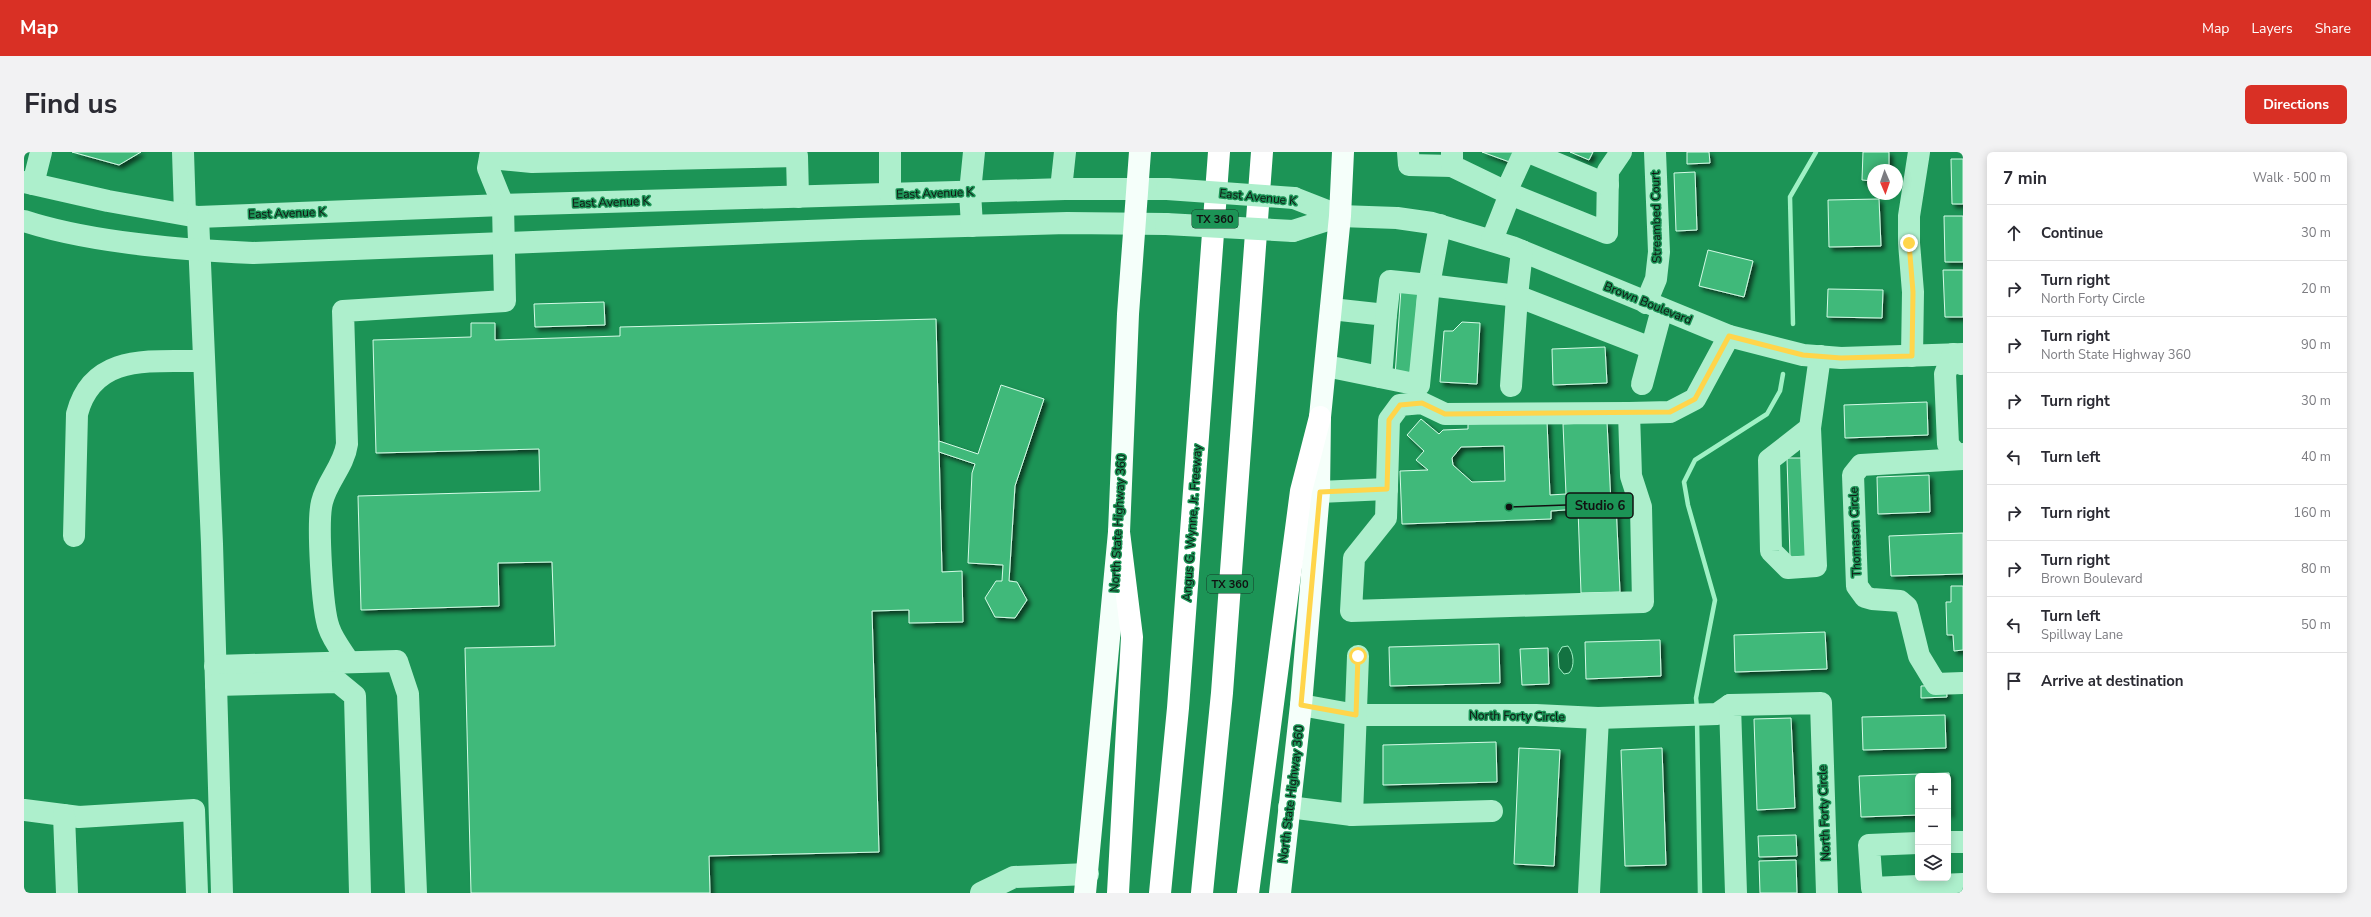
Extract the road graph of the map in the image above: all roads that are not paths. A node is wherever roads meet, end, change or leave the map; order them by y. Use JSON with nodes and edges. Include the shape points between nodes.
{"nodes":[{"id":1,"x":41,"y":152,"type":"edge"},
{"id":2,"x":183,"y":152,"type":"edge"},
{"id":3,"x":890,"y":152,"type":"edge"},
{"id":4,"x":970,"y":152,"type":"edge"},
{"id":5,"x":1066,"y":152,"type":"edge"},
{"id":6,"x":1140,"y":152,"type":"edge"},
{"id":7,"x":1220,"y":152,"type":"edge"},
{"id":8,"x":1262,"y":152,"type":"edge"},
{"id":9,"x":1343,"y":152,"type":"edge"},
{"id":10,"x":1408,"y":152,"type":"edge"},
{"id":11,"x":1528,"y":152,"type":"edge"},
{"id":12,"x":1621,"y":152,"type":"edge"},
{"id":13,"x":1655,"y":152,"type":"edge"},
{"id":14,"x":1919,"y":152,"type":"edge"},
{"id":15,"x":490,"y":155,"type":"edge"},
{"id":16,"x":1452,"y":159,"type":"edge"},
{"id":17,"x":28,"y":183,"type":"edge"},
{"id":18,"x":1608,"y":185,"type":"junction"},
{"id":19,"x":1061,"y":189,"type":"junction"},
{"id":20,"x":1137,"y":190,"type":"junction"},
{"id":21,"x":970,"y":192,"type":"junction"},
{"id":22,"x":1508,"y":193,"type":"junction"},
{"id":23,"x":890,"y":194,"type":"junction"},
{"id":24,"x":798,"y":197,"type":"junction"},
{"id":25,"x":503,"y":205,"type":"junction"},
{"id":26,"x":191,"y":215,"type":"junction"},
{"id":27,"x":1340,"y":216,"type":"junction"},
{"id":28,"x":24,"y":221,"type":"edge"},
{"id":29,"x":1135,"y":224,"type":"junction"},
{"id":30,"x":1440,"y":225,"type":"junction"},
{"id":31,"x":972,"y":226,"type":"junction"},
{"id":32,"x":1492,"y":240,"type":"junction"},
{"id":33,"x":505,"y":243,"type":"junction"},
{"id":34,"x":199,"y":251,"type":"junction"},
{"id":35,"x":1522,"y":251,"type":"junction"},
{"id":36,"x":1429,"y":285,"type":"junction"},
{"id":37,"x":1517,"y":296,"type":"junction"},
{"id":38,"x":1654,"y":306,"type":"junction"},
{"id":39,"x":1331,"y":309,"type":"junction"},
{"id":40,"x":1386,"y":315,"type":"junction"},
{"id":41,"x":1729,"y":336,"type":"junction"},
{"id":42,"x":1651,"y":348,"type":"junction"},
{"id":43,"x":1820,"y":356,"type":"junction"},
{"id":44,"x":1912,"y":356,"type":"junction"},
{"id":45,"x":1960,"y":358,"type":"edge"},
{"id":46,"x":204,"y":361,"type":"junction"},
{"id":47,"x":1326,"y":366,"type":"junction"},
{"id":48,"x":1381,"y":377,"type":"junction"},
{"id":49,"x":1642,"y":384,"type":"dead end"},
{"id":50,"x":1511,"y":386,"type":"dead end"},
{"id":51,"x":1629,"y":413,"type":"junction"},
{"id":52,"x":1320,"y":416,"type":"junction"},
{"id":53,"x":1810,"y":428,"type":"junction"},
{"id":54,"x":1947,"y":428,"type":"junction"},
{"id":55,"x":1962,"y":458,"type":"edge"},
{"id":56,"x":1916,"y":461,"type":"junction"},
{"id":57,"x":1387,"y":489,"type":"junction"},
{"id":58,"x":1320,"y":492,"type":"junction"},
{"id":59,"x":1119,"y":532,"type":"junction"},
{"id":60,"x":74,"y":536,"type":"dead end"},
{"id":61,"x":1358,"y":656,"type":"dead end"},
{"id":62,"x":348,"y":662,"type":"junction"},
{"id":63,"x":216,"y":675,"type":"junction"},
{"id":64,"x":1963,"y":683,"type":"edge"},
{"id":65,"x":1301,"y":705,"type":"junction"},
{"id":66,"x":1724,"y":710,"type":"junction"},
{"id":67,"x":1356,"y":715,"type":"junction"},
{"id":68,"x":1598,"y":718,"type":"junction"},
{"id":69,"x":1289,"y":807,"type":"junction"},
{"id":70,"x":24,"y":810,"type":"edge"},
{"id":71,"x":1492,"y":811,"type":"dead end"},
{"id":72,"x":64,"y":815,"type":"junction"},
{"id":73,"x":1352,"y":815,"type":"junction"},
{"id":74,"x":1951,"y":842,"type":"edge"},
{"id":75,"x":1963,"y":842,"type":"edge"},
{"id":76,"x":1915,"y":843,"type":"edge"},
{"id":77,"x":1087,"y":883,"type":"edge"},
{"id":78,"x":1963,"y":884,"type":"edge"},
{"id":79,"x":67,"y":893,"type":"edge"},
{"id":80,"x":197,"y":893,"type":"edge"},
{"id":81,"x":222,"y":893,"type":"edge"},
{"id":82,"x":360,"y":893,"type":"edge"},
{"id":83,"x":416,"y":893,"type":"edge"},
{"id":84,"x":981,"y":893,"type":"edge"},
{"id":85,"x":1118,"y":893,"type":"edge"},
{"id":86,"x":1160,"y":893,"type":"edge"},
{"id":87,"x":1202,"y":893,"type":"edge"},
{"id":88,"x":1248,"y":893,"type":"edge"},
{"id":89,"x":1280,"y":893,"type":"edge"},
{"id":90,"x":1589,"y":893,"type":"edge"},
{"id":91,"x":1736,"y":893,"type":"edge"},
{"id":92,"x":1827,"y":893,"type":"edge"}],
"edges":[{"from":1,"to":17,"type":"street"},
{"from":2,"to":26,"type":"street"},
{"from":3,"to":23,"type":"street"},
{"from":4,"to":21,"type":"street"},
{"from":5,"to":19,"type":"street"},
{"from":6,"to":20,"type":"main road","name":"North State Highway 360"},
{"from":7,"to":86,"type":"highway","name":"Angus G. Wynne, Jr. Freeway","number":"TX 360","via":[[1178,708]]},
{"from":8,"to":87,"type":"highway","number":"TX 360","via":[[1222,693]]},
{"from":9,"to":27,"type":"main road","name":"North State Highway 360"},
{"from":10,"to":16,"type":"street","via":[[1409,165]]},
{"from":11,"to":18,"type":"street"},
{"from":11,"to":22,"type":"street"},
{"from":12,"to":18,"type":"street","via":[[1608,171]]},
{"from":13,"to":38,"type":"street","name":"Streambed Court","via":[[1659,252]]},
{"from":14,"to":44,"type":"street","via":[[1909,216],[1913,292]]},
{"from":15,"to":24,"type":"street","via":[[532,162],[797,156]]},
{"from":15,"to":25,"type":"street","via":[[488,168]]},
{"from":16,"to":22,"type":"street"},
{"from":17,"to":26,"type":"street","name":"East Avenue K","via":[[108,201]]},
{"from":18,"to":22,"type":"street","via":[[1607,233]]},
{"from":19,"to":20,"type":"street","name":"East Avenue K"},
{"from":19,"to":21,"type":"street","name":"East Avenue K"},
{"from":20,"to":27,"type":"street","name":"East Avenue K","bridge":true,"via":[[1167,189],[1294,198]]},
{"from":20,"to":29,"type":"main road","name":"North State Highway 360"},
{"from":21,"to":23,"type":"street","name":"East Avenue K"},
{"from":21,"to":31,"type":"street"},
{"from":22,"to":32,"type":"street"},
{"from":23,"to":24,"type":"street","name":"East Avenue K"},
{"from":24,"to":25,"type":"street","name":"East Avenue K"},
{"from":25,"to":26,"type":"street","name":"East Avenue K"},
{"from":25,"to":33,"type":"street"},
{"from":26,"to":34,"type":"street"},
{"from":27,"to":29,"type":"street","bridge":true,"via":[[1293,231]]},
{"from":27,"to":30,"type":"street","name":"Brown Boulevard","via":[[1397,218]]},
{"from":27,"to":39,"type":"main road","name":"North State Highway 360"},
{"from":28,"to":34,"type":"street","via":[[100,237]]},
{"from":29,"to":31,"type":"street"},
{"from":29,"to":59,"type":"main road","name":"North State Highway 360"},
{"from":30,"to":32,"type":"street","name":"Brown Boulevard"},
{"from":30,"to":36,"type":"street"},
{"from":31,"to":33,"type":"street"},
{"from":32,"to":35,"type":"street","name":"Brown Boulevard"},
{"from":33,"to":34,"type":"street","via":[[253,253]]},
{"from":33,"to":62,"type":"street","via":[[505,301],[342,311],[347,444],[345,457],[322,501],[320,532],[326,619]]},
{"from":34,"to":46,"type":"street"},
{"from":35,"to":37,"type":"street"},
{"from":35,"to":38,"type":"street","name":"Brown Boulevard"},
{"from":36,"to":37,"type":"street"},
{"from":36,"to":40,"type":"street","via":[[1390,281]]},
{"from":36,"to":48,"type":"street","via":[[1419,385]]},
{"from":37,"to":42,"type":"street"},
{"from":37,"to":50,"type":"street"},
{"from":38,"to":41,"type":"street","name":"Brown Boulevard"},
{"from":38,"to":42,"type":"street","name":"Streambed Court"},
{"from":39,"to":40,"type":"street"},
{"from":39,"to":47,"type":"main road","name":"North State Highway 360"},
{"from":40,"to":48,"type":"street"},
{"from":41,"to":43,"type":"street","name":"Brown Boulevard","via":[[1803,355]]},
{"from":41,"to":51,"type":"street","via":[[1695,399],[1670,412]]},
{"from":42,"to":49,"type":"street","name":"Streambed Court"},
{"from":43,"to":44,"type":"street","name":"Brown Boulevard"},
{"from":43,"to":53,"type":"street"},
{"from":44,"to":45,"type":"street","name":"Brown Boulevard"},
{"from":45,"to":54,"type":"street","name":"Thomason Circle","via":[[1945,374]]},
{"from":46,"to":60,"type":"street","via":[[138,363],[112,368],[93,382],[81,398],[76,414]]},
{"from":46,"to":63,"type":"street"},
{"from":47,"to":48,"type":"street"},
{"from":47,"to":52,"type":"main road","name":"North State Highway 360"},
{"from":51,"to":57,"type":"street","via":[[1445,414],[1422,403],[1400,405],[1389,420]]},
{"from":51,"to":57,"type":"street","via":[[1631,476],[1641,507],[1643,602],[1351,611],[1354,558],[1386,518]]},
{"from":52,"to":58,"type":"main road","name":"North State Highway 360"},
{"from":52,"to":88,"type":"highway","via":[[1301,491]]},
{"from":53,"to":53,"type":"street","via":[[1769,460],[1771,551],[1788,568],[1816,566]]},
{"from":54,"to":55,"type":"street","name":"Thomason Circle","via":[[1948,444]]},
{"from":54,"to":56,"type":"street"},
{"from":55,"to":56,"type":"street","name":"Thomason Circle"},
{"from":56,"to":64,"type":"street","name":"Thomason Circle","via":[[1861,465],[1853,475],[1857,586],[1865,597],[1900,601],[1907,607],[1919,656],[1936,684]]},
{"from":57,"to":58,"type":"street"},
{"from":58,"to":65,"type":"main road","name":"North State Highway 360"},
{"from":59,"to":77,"type":"main road","name":"North State Highway 360"},
{"from":59,"to":85,"type":"highway","via":[[1132,637]]},
{"from":61,"to":67,"type":"street"},
{"from":62,"to":63,"type":"street"},
{"from":62,"to":83,"type":"street","via":[[397,661],[408,694]]},
{"from":63,"to":81,"type":"street"},
{"from":63,"to":82,"type":"street","via":[[338,682],[355,696]]},
{"from":65,"to":67,"type":"street","name":"North Forty Circle"},
{"from":65,"to":69,"type":"main road","name":"North State Highway 360"},
{"from":66,"to":68,"type":"street","name":"North Forty Circle","via":[[1669,716]]},
{"from":66,"to":91,"type":"street"},
{"from":66,"to":92,"type":"street","name":"North Forty Circle","via":[[1821,703]]},
{"from":67,"to":68,"type":"street","name":"North Forty Circle","via":[[1536,715]]},
{"from":67,"to":73,"type":"street"},
{"from":68,"to":90,"type":"street"},
{"from":69,"to":73,"type":"street"},
{"from":69,"to":89,"type":"main road","name":"North State Highway 360"},
{"from":70,"to":72,"type":"street"},
{"from":71,"to":73,"type":"street"},
{"from":72,"to":79,"type":"street"},
{"from":72,"to":80,"type":"street","via":[[194,810]]},
{"from":74,"to":75,"type":"street"},
{"from":76,"to":78,"type":"street","via":[[1868,845],[1872,888]]},
{"from":77,"to":84,"type":"street","via":[[1014,877]]}]}
